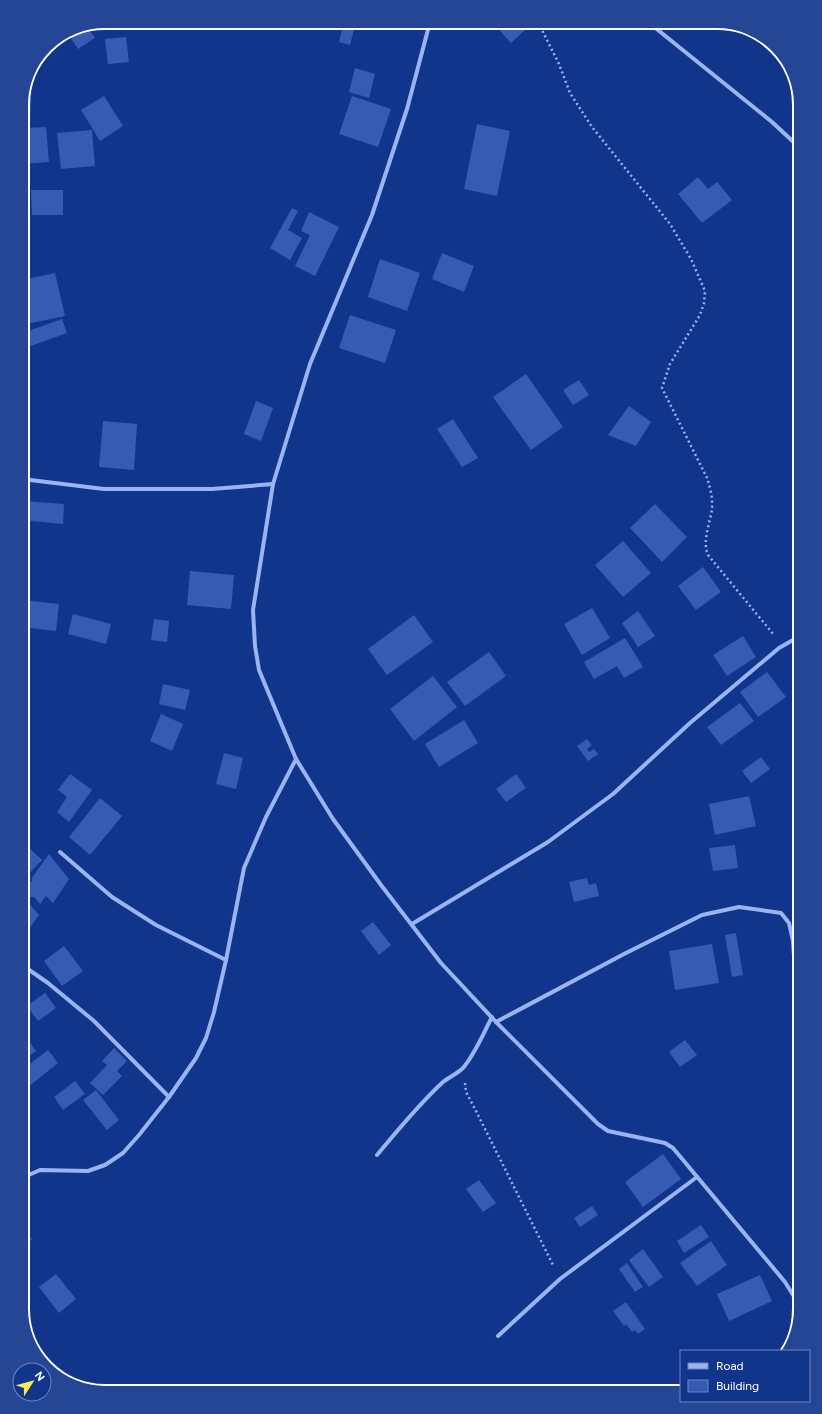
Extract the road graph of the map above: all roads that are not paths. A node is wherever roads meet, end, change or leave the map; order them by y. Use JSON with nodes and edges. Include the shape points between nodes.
{"nodes":[{"id":1,"x":428,"y":29,"type":"edge"},
{"id":2,"x":657,"y":29,"type":"edge"},
{"id":3,"x":793,"y":142,"type":"edge"},
{"id":4,"x":29,"y":480,"type":"edge"},
{"id":5,"x":273,"y":484,"type":"junction"},
{"id":6,"x":793,"y":640,"type":"edge"},
{"id":7,"x":296,"y":759,"type":"junction"},
{"id":8,"x":60,"y":852,"type":"dead end"},
{"id":9,"x":412,"y":924,"type":"junction"},
{"id":10,"x":793,"y":941,"type":"edge"},
{"id":11,"x":226,"y":960,"type":"junction"},
{"id":12,"x":29,"y":970,"type":"edge"},
{"id":13,"x":492,"y":1018,"type":"junction"},
{"id":14,"x":496,"y":1022,"type":"junction"},
{"id":15,"x":169,"y":1097,"type":"junction"},
{"id":16,"x":377,"y":1155,"type":"dead end"},
{"id":17,"x":29,"y":1175,"type":"edge"},
{"id":18,"x":698,"y":1177,"type":"junction"},
{"id":19,"x":793,"y":1295,"type":"edge"},
{"id":20,"x":498,"y":1336,"type":"dead end"}],
"edges":[{"from":1,"to":5,"type":"street","via":[[407,109],[372,215],[310,364]]},
{"from":2,"to":3,"type":"street"},
{"from":4,"to":5,"type":"street","via":[[104,489],[212,489]]},
{"from":5,"to":7,"type":"street","via":[[253,610],[255,646],[259,670]]},
{"from":6,"to":9,"type":"street","via":[[779,648],[696,718],[613,794],[548,842]]},
{"from":7,"to":9,"type":"street","via":[[333,819]]},
{"from":7,"to":11,"type":"street","via":[[266,817],[244,868]]},
{"from":8,"to":11,"type":"street","via":[[112,897],[156,925]]},
{"from":9,"to":13,"type":"street","via":[[441,963]]},
{"from":10,"to":14,"type":"street","via":[[789,923],[782,913],[739,907],[702,915]]},
{"from":11,"to":15,"type":"street","via":[[206,1038],[196,1058]]},
{"from":12,"to":15,"type":"street","via":[[94,1021]]},
{"from":13,"to":14,"type":"street"},
{"from":13,"to":16,"type":"street","via":[[462,1069],[426,1099]]},
{"from":14,"to":18,"type":"street","via":[[598,1124],[608,1130],[665,1143],[673,1148]]},
{"from":15,"to":17,"type":"street","via":[[123,1153],[105,1165],[88,1171],[40,1170]]},
{"from":18,"to":19,"type":"street"},
{"from":18,"to":20,"type":"street","via":[[560,1279]]}]}
